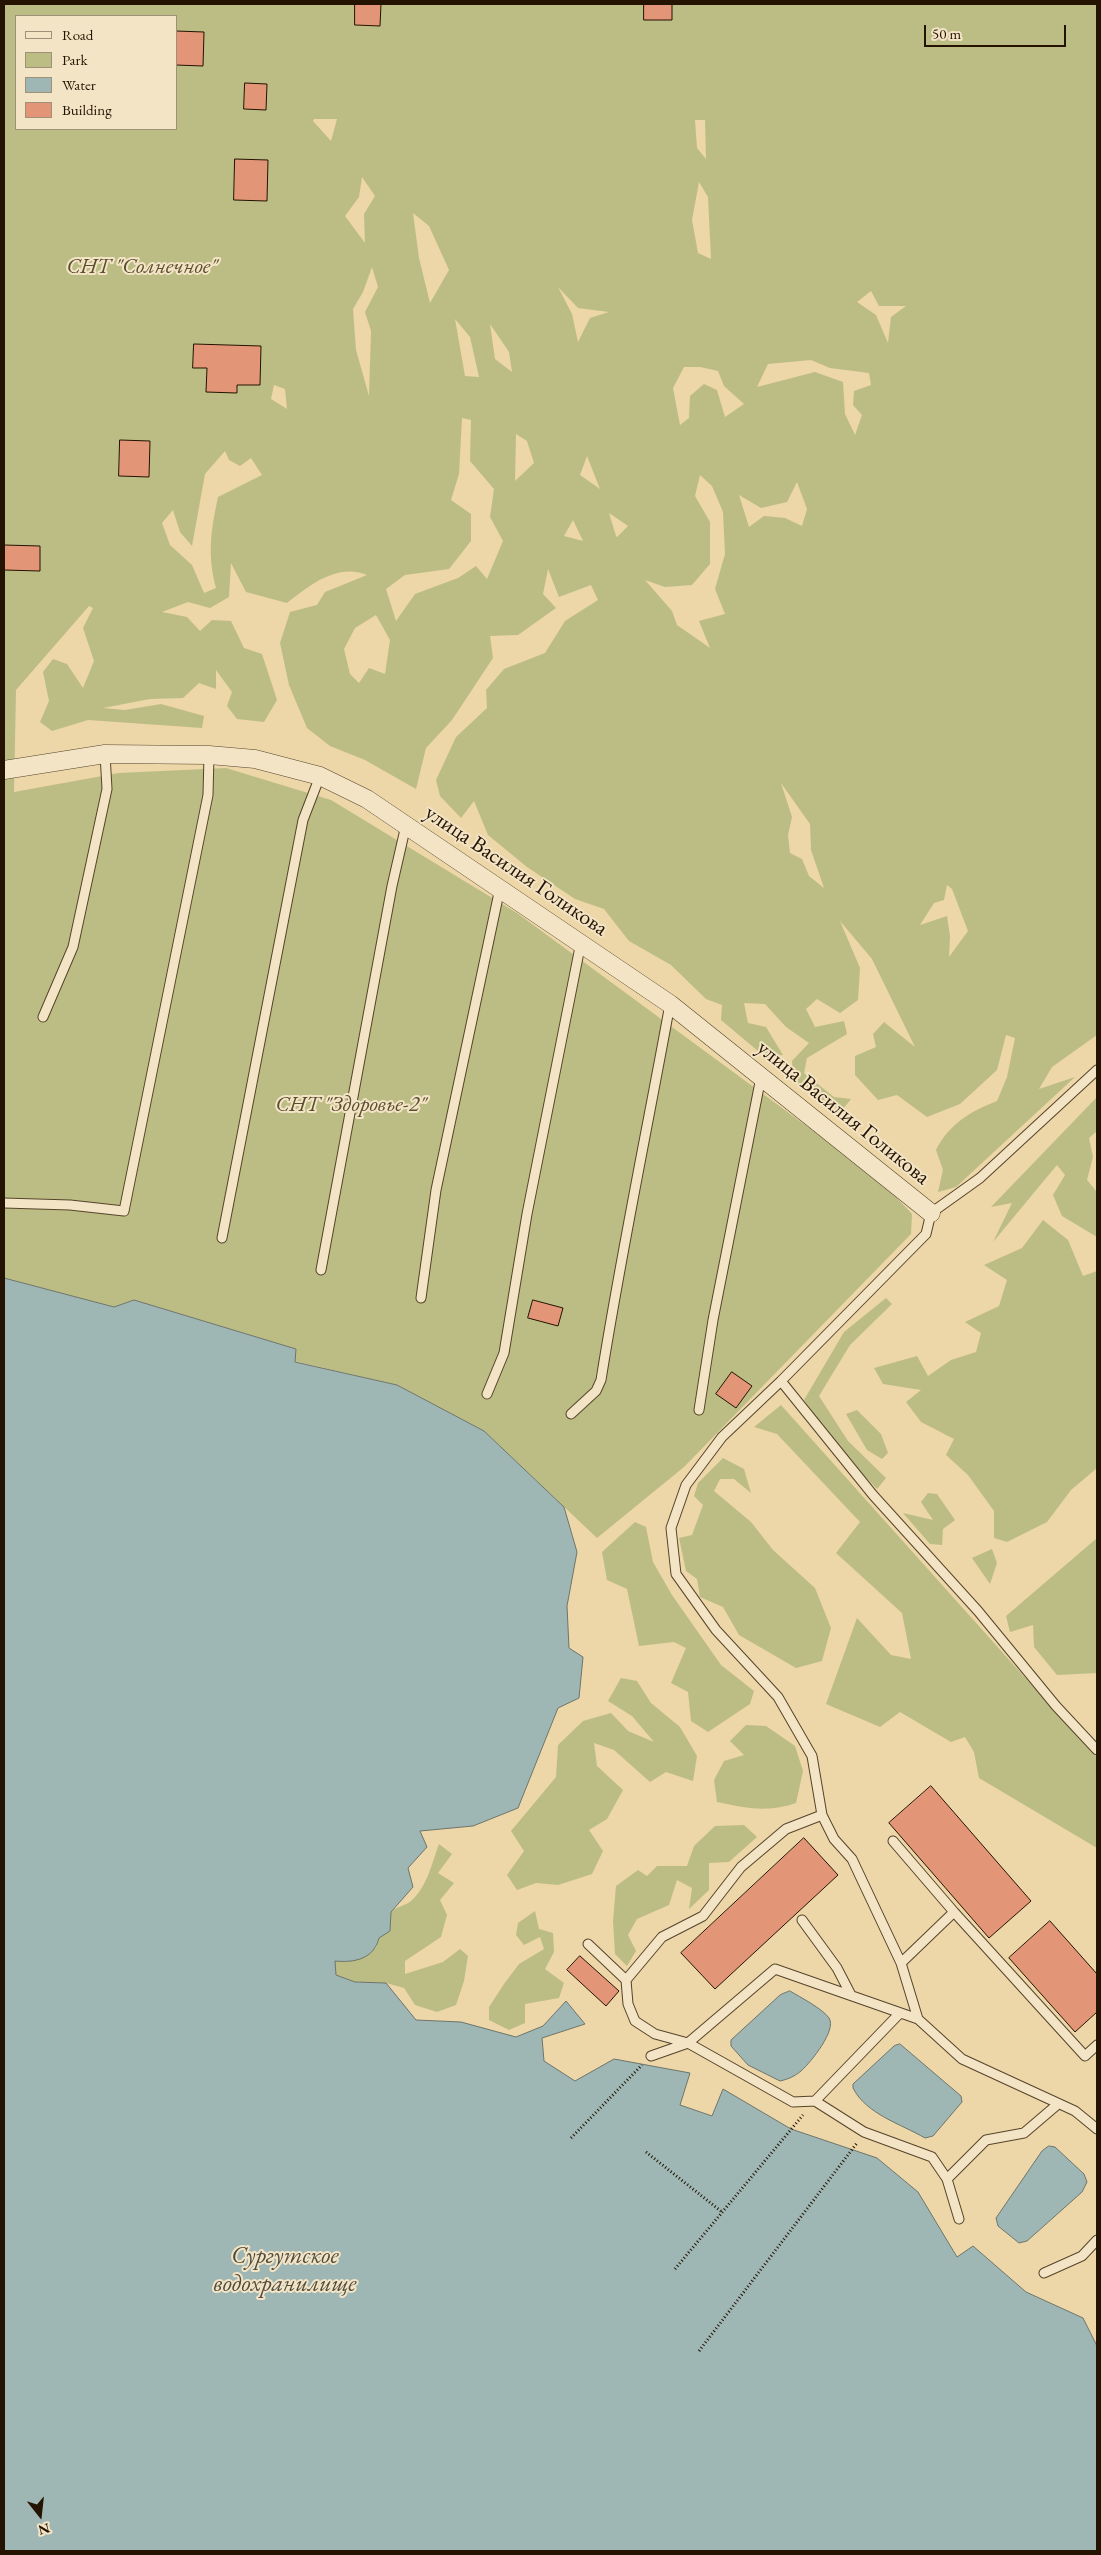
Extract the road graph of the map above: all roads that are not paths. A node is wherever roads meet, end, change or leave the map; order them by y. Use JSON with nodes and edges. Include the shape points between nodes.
{"nodes":[{"id":1,"x":105,"y":754,"type":"junction"},
{"id":2,"x":209,"y":755,"type":"junction"},
{"id":3,"x":4,"y":770,"type":"edge"},
{"id":4,"x":320,"y":776,"type":"junction"},
{"id":5,"x":406,"y":824,"type":"junction"},
{"id":6,"x":500,"y":888,"type":"junction"},
{"id":7,"x":581,"y":942,"type":"junction"},
{"id":8,"x":670,"y":1004,"type":"junction"},
{"id":9,"x":43,"y":1017,"type":"dead end"},
{"id":10,"x":1097,"y":1070,"type":"edge"},
{"id":11,"x":761,"y":1076,"type":"junction"},
{"id":12,"x":4,"y":1203,"type":"edge"},
{"id":13,"x":931,"y":1214,"type":"junction"},
{"id":14,"x":222,"y":1238,"type":"dead end"},
{"id":15,"x":321,"y":1270,"type":"dead end"},
{"id":16,"x":421,"y":1298,"type":"dead end"},
{"id":17,"x":781,"y":1381,"type":"junction"},
{"id":18,"x":487,"y":1394,"type":"dead end"},
{"id":19,"x":699,"y":1410,"type":"dead end"},
{"id":20,"x":571,"y":1414,"type":"dead end"},
{"id":21,"x":1097,"y":1750,"type":"edge"},
{"id":22,"x":822,"y":1815,"type":"junction"},
{"id":23,"x":893,"y":1841,"type":"dead end"},
{"id":24,"x":954,"y":1912,"type":"junction"},
{"id":25,"x":802,"y":1920,"type":"dead end"},
{"id":26,"x":588,"y":1944,"type":"dead end"},
{"id":27,"x":901,"y":1963,"type":"junction"},
{"id":28,"x":626,"y":1980,"type":"junction"},
{"id":29,"x":851,"y":1995,"type":"junction"},
{"id":30,"x":900,"y":2013,"type":"junction"},
{"id":31,"x":918,"y":2019,"type":"junction"},
{"id":32,"x":688,"y":2043,"type":"junction"},
{"id":33,"x":1097,"y":2045,"type":"edge"},
{"id":34,"x":651,"y":2056,"type":"road end"},
{"id":35,"x":815,"y":2101,"type":"junction"},
{"id":36,"x":1058,"y":2104,"type":"junction"},
{"id":37,"x":1097,"y":2129,"type":"edge"},
{"id":38,"x":947,"y":2179,"type":"junction"},
{"id":39,"x":959,"y":2219,"type":"dead end"},
{"id":40,"x":1097,"y":2240,"type":"edge"},
{"id":41,"x":1044,"y":2273,"type":"dead end"}],
"edges":[{"from":1,"to":2,"type":"street","name":"улица Василия Голикова"},
{"from":1,"to":3,"type":"street","name":"улица Василия Голикова"},
{"from":1,"to":9,"type":"lane","via":[[107,789],[74,947]]},
{"from":2,"to":4,"type":"street","name":"улица Василия Голикова","via":[[255,759]]},
{"from":2,"to":12,"type":"lane","via":[[208,794],[124,1211]]},
{"from":4,"to":5,"type":"street","name":"улица Василия Голикова","via":[[367,799]]},
{"from":4,"to":14,"type":"lane","via":[[303,820]]},
{"from":5,"to":6,"type":"street","name":"улица Василия Голикова"},
{"from":5,"to":15,"type":"lane"},
{"from":6,"to":7,"type":"street","name":"улица Василия Голикова"},
{"from":6,"to":16,"type":"lane","via":[[436,1190]]},
{"from":7,"to":8,"type":"street","name":"улица Василия Голикова"},
{"from":7,"to":18,"type":"lane","via":[[527,1214],[504,1353]]},
{"from":8,"to":11,"type":"street","name":"улица Василия Голикова"},
{"from":8,"to":20,"type":"lane","via":[[618,1268],[601,1380],[596,1390]]},
{"from":10,"to":13,"type":"lane","via":[[980,1178]]},
{"from":11,"to":13,"type":"street","name":"улица Василия Голикова"},
{"from":11,"to":19,"type":"lane","via":[[713,1320]]},
{"from":13,"to":17,"type":"lane","via":[[926,1234]]},
{"from":17,"to":21,"type":"lane","via":[[873,1495]]},
{"from":17,"to":22,"type":"lane","via":[[722,1437],[686,1485],[671,1528],[676,1574],[716,1630],[778,1697],[812,1756]]},
{"from":22,"to":27,"type":"lane","via":[[834,1839],[852,1859]]},
{"from":22,"to":28,"type":"lane","via":[[786,1829],[741,1867],[703,1916],[662,1937]]},
{"from":23,"to":24,"type":"lane"},
{"from":24,"to":27,"type":"lane"},
{"from":24,"to":33,"type":"lane","via":[[1085,2056]]},
{"from":25,"to":29,"type":"lane","via":[[838,1968]]},
{"from":26,"to":28,"type":"lane"},
{"from":27,"to":31,"type":"lane"},
{"from":28,"to":32,"type":"lane","via":[[628,2004],[635,2021],[655,2034]]},
{"from":29,"to":30,"type":"lane"},
{"from":29,"to":32,"type":"lane","via":[[774,1968]]},
{"from":30,"to":31,"type":"lane"},
{"from":30,"to":35,"type":"lane"},
{"from":31,"to":36,"type":"lane","via":[[962,2060]]},
{"from":32,"to":34,"type":"lane"},
{"from":32,"to":35,"type":"lane","via":[[793,2102]]},
{"from":35,"to":38,"type":"lane","via":[[864,2132],[932,2158]]},
{"from":36,"to":37,"type":"lane","via":[[1075,2111]]},
{"from":36,"to":38,"type":"lane","via":[[1024,2133],[986,2140]]},
{"from":38,"to":39,"type":"lane"},
{"from":40,"to":41,"type":"lane","via":[[1082,2256]]}]}
